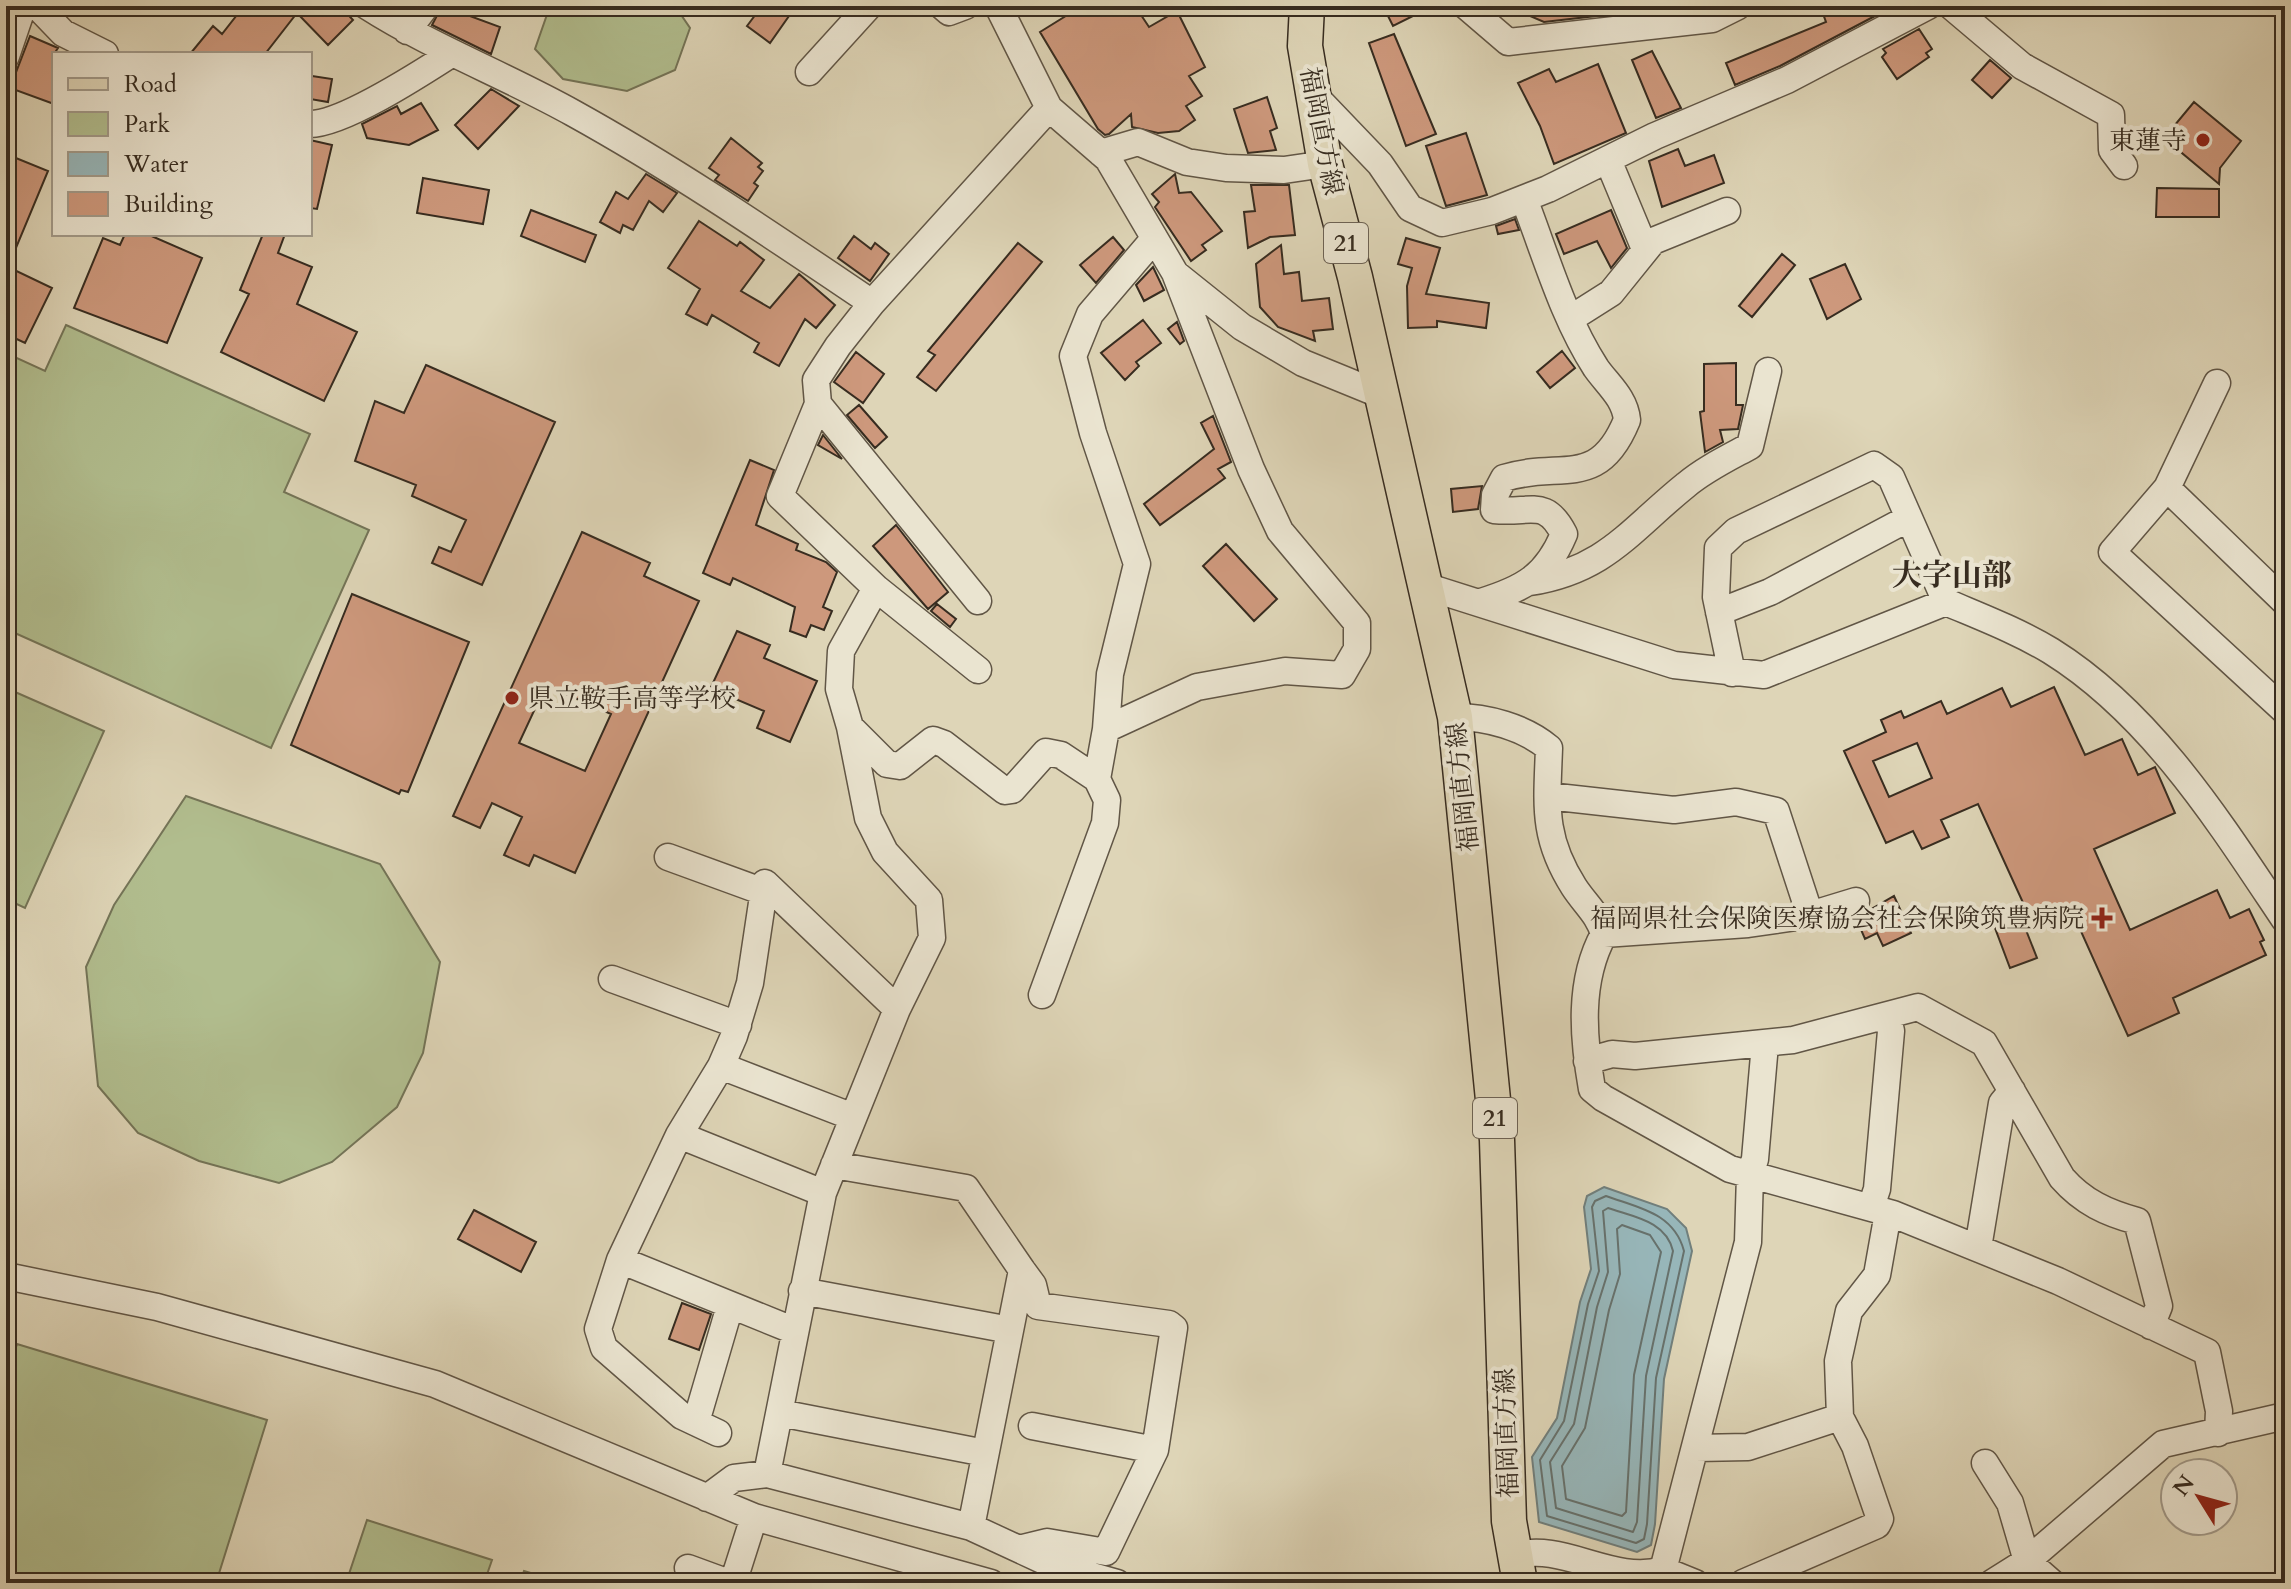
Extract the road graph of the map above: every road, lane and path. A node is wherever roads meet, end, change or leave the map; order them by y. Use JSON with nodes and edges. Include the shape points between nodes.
{"nodes":[{"id":1,"x":23,"y":6,"type":"edge"},
{"id":2,"x":37,"y":6,"type":"edge"},
{"id":3,"x":367,"y":6,"type":"edge"},
{"id":4,"x":426,"y":6,"type":"edge"},
{"id":5,"x":869,"y":6,"type":"edge"},
{"id":6,"x":942,"y":6,"type":"edge"},
{"id":7,"x":965,"y":6,"type":"edge"},
{"id":8,"x":998,"y":6,"type":"edge"},
{"id":9,"x":1307,"y":6,"type":"edge"},
{"id":10,"x":1466,"y":6,"type":"edge"},
{"id":11,"x":1738,"y":6,"type":"edge"},
{"id":12,"x":1928,"y":6,"type":"edge"},
{"id":13,"x":1951,"y":6,"type":"edge"},
{"id":14,"x":407,"y":31,"type":"junction"},
{"id":15,"x":101,"y":52,"type":"edge"},
{"id":16,"x":451,"y":54,"type":"junction"},
{"id":17,"x":6,"y":56,"type":"edge"},
{"id":18,"x":809,"y":72,"type":"dead end"},
{"id":19,"x":1312,"y":93,"type":"junction"},
{"id":20,"x":1049,"y":108,"type":"junction"},
{"id":21,"x":312,"y":124,"type":"edge"},
{"id":22,"x":1101,"y":153,"type":"junction"},
{"id":23,"x":1608,"y":160,"type":"junction"},
{"id":24,"x":1325,"y":164,"type":"junction"},
{"id":25,"x":2124,"y":166,"type":"dead end"},
{"id":26,"x":1524,"y":199,"type":"junction"},
{"id":27,"x":1727,"y":211,"type":"dead end"},
{"id":28,"x":1154,"y":239,"type":"junction"},
{"id":29,"x":1645,"y":249,"type":"junction"},
{"id":30,"x":1175,"y":273,"type":"junction"},
{"id":31,"x":872,"y":303,"type":"junction"},
{"id":32,"x":1570,"y":319,"type":"junction"},
{"id":33,"x":1768,"y":371,"type":"dead end"},
{"id":34,"x":2217,"y":383,"type":"dead end"},
{"id":35,"x":1379,"y":394,"type":"junction"},
{"id":36,"x":818,"y":404,"type":"junction"},
{"id":37,"x":2167,"y":488,"type":"junction"},
{"id":38,"x":1909,"y":518,"type":"junction"},
{"id":39,"x":2224,"y":542,"type":"junction"},
{"id":40,"x":1530,"y":582,"type":"junction"},
{"id":41,"x":2285,"y":582,"type":"edge"},
{"id":42,"x":1428,"y":587,"type":"junction"},
{"id":43,"x":876,"y":588,"type":"junction"},
{"id":44,"x":978,"y":601,"type":"dead end"},
{"id":45,"x":1481,"y":602,"type":"junction"},
{"id":46,"x":1946,"y":602,"type":"junction"},
{"id":47,"x":2285,"y":602,"type":"edge"},
{"id":48,"x":1719,"y":612,"type":"junction"},
{"id":49,"x":978,"y":670,"type":"dead end"},
{"id":50,"x":1732,"y":673,"type":"junction"},
{"id":51,"x":2285,"y":711,"type":"edge"},
{"id":52,"x":1455,"y":717,"type":"junction"},
{"id":53,"x":850,"y":727,"type":"junction"},
{"id":54,"x":1106,"y":729,"type":"junction"},
{"id":55,"x":1097,"y":779,"type":"junction"},
{"id":56,"x":1548,"y":796,"type":"junction"},
{"id":57,"x":668,"y":857,"type":"dead end"},
{"id":58,"x":764,"y":892,"type":"junction"},
{"id":59,"x":1856,"y":901,"type":"dead end"},
{"id":60,"x":1810,"y":915,"type":"junction"},
{"id":61,"x":2285,"y":920,"type":"edge"},
{"id":62,"x":1604,"y":934,"type":"junction"},
{"id":63,"x":612,"y":979,"type":"dead end"},
{"id":64,"x":1042,"y":995,"type":"dead end"},
{"id":65,"x":897,"y":1009,"type":"junction"},
{"id":66,"x":1888,"y":1018,"type":"junction"},
{"id":67,"x":738,"y":1025,"type":"junction"},
{"id":68,"x":1765,"y":1044,"type":"junction"},
{"id":69,"x":1587,"y":1061,"type":"junction"},
{"id":70,"x":721,"y":1066,"type":"junction"},
{"id":71,"x":2012,"y":1091,"type":"junction"},
{"id":72,"x":853,"y":1117,"type":"junction"},
{"id":73,"x":679,"y":1135,"type":"junction"},
{"id":74,"x":834,"y":1165,"type":"junction"},
{"id":75,"x":1750,"y":1175,"type":"junction"},
{"id":76,"x":823,"y":1193,"type":"junction"},
{"id":77,"x":1880,"y":1210,"type":"junction"},
{"id":78,"x":1978,"y":1248,"type":"junction"},
{"id":79,"x":620,"y":1260,"type":"junction"},
{"id":80,"x":1022,"y":1270,"type":"junction"},
{"id":81,"x":6,"y":1276,"type":"edge"},
{"id":82,"x":802,"y":1291,"type":"junction"},
{"id":83,"x":730,"y":1306,"type":"junction"},
{"id":84,"x":2151,"y":1326,"type":"junction"},
{"id":85,"x":1010,"y":1330,"type":"junction"},
{"id":86,"x":795,"y":1331,"type":"junction"},
{"id":87,"x":780,"y":1413,"type":"junction"},
{"id":88,"x":2285,"y":1416,"type":"edge"},
{"id":89,"x":1840,"y":1417,"type":"junction"},
{"id":90,"x":1032,"y":1426,"type":"dead end"},
{"id":91,"x":2218,"y":1433,"type":"junction"},
{"id":92,"x":1696,"y":1448,"type":"junction"},
{"id":93,"x":1155,"y":1450,"type":"junction"},
{"id":94,"x":985,"y":1453,"type":"junction"},
{"id":95,"x":1985,"y":1463,"type":"dead end"},
{"id":96,"x":767,"y":1474,"type":"junction"},
{"id":97,"x":707,"y":1498,"type":"junction"},
{"id":98,"x":754,"y":1517,"type":"junction"},
{"id":99,"x":971,"y":1527,"type":"junction"},
{"id":100,"x":1019,"y":1549,"type":"junction"},
{"id":101,"x":2027,"y":1561,"type":"junction"},
{"id":102,"x":688,"y":1568,"type":"dead end"},
{"id":103,"x":1517,"y":1570,"type":"edge"},
{"id":104,"x":1663,"y":1570,"type":"junction"},
{"id":105,"x":731,"y":1583,"type":"edge"},
{"id":106,"x":991,"y":1583,"type":"edge"},
{"id":107,"x":1117,"y":1583,"type":"edge"},
{"id":108,"x":1695,"y":1583,"type":"edge"},
{"id":109,"x":1743,"y":1583,"type":"edge"},
{"id":110,"x":1992,"y":1583,"type":"edge"},
{"id":111,"x":2052,"y":1583,"type":"edge"}],
"edges":[{"from":1,"to":17,"type":"street"},
{"from":2,"to":15,"type":"street","via":[[63,33]]},
{"from":3,"to":14,"type":"street"},
{"from":4,"to":14,"type":"street"},
{"from":5,"to":18,"type":"street"},
{"from":6,"to":7,"type":"street","via":[[949,12]]},
{"from":8,"to":20,"type":"street"},
{"from":9,"to":19,"type":"main road","name":"福岡直方線","number":"21","via":[[1305,46]]},
{"from":10,"to":11,"type":"street","via":[[1508,42],[1712,19]]},
{"from":12,"to":23,"type":"street","via":[[1787,80]]},
{"from":13,"to":25,"type":"street","via":[[2022,66],[2111,115],[2112,150]]},
{"from":14,"to":16,"type":"street"},
{"from":16,"to":21,"type":"street","via":[[364,104]]},
{"from":16,"to":31,"type":"street","via":[[573,113],[688,180]]},
{"from":19,"to":24,"type":"main road","name":"福岡直方線","number":"21"},
{"from":19,"to":26,"type":"street","via":[[1380,164],[1410,208],[1442,223]]},
{"from":20,"to":22,"type":"street"},
{"from":20,"to":31,"type":"street"},
{"from":22,"to":24,"type":"street","via":[[1138,142],[1187,162],[1226,168],[1284,170]]},
{"from":22,"to":28,"type":"street"},
{"from":23,"to":26,"type":"street"},
{"from":23,"to":29,"type":"street"},
{"from":24,"to":35,"type":"main road","name":"福岡直方線","number":"21"},
{"from":26,"to":32,"type":"street"},
{"from":27,"to":29,"type":"street"},
{"from":28,"to":30,"type":"street"},
{"from":28,"to":54,"type":"street","via":[[1090,314],[1073,356],[1137,564],[1110,674]]},
{"from":29,"to":32,"type":"street","via":[[1611,293]]},
{"from":30,"to":35,"type":"street","via":[[1242,327],[1303,363]]},
{"from":30,"to":54,"type":"street","via":[[1280,531],[1357,623],[1357,649],[1342,675],[1285,671],[1197,687]]},
{"from":31,"to":36,"type":"street","via":[[816,380]]},
{"from":32,"to":40,"type":"street","via":[[1620,398],[1627,420],[1606,455],[1590,469],[1504,478],[1494,510],[1544,510],[1554,514],[1564,534]]},
{"from":33,"to":40,"type":"street","via":[[1750,446],[1687,484],[1615,548],[1566,576]]},
{"from":34,"to":37,"type":"street"},
{"from":35,"to":42,"type":"main road","name":"福岡直方線","number":"21"},
{"from":36,"to":43,"type":"street","via":[[780,496]]},
{"from":36,"to":44,"type":"street"},
{"from":37,"to":39,"type":"street"},
{"from":37,"to":51,"type":"street","via":[[2112,552]]},
{"from":38,"to":46,"type":"street"},
{"from":38,"to":48,"type":"street","via":[[1784,585]]},
{"from":38,"to":48,"type":"street","via":[[1891,477],[1874,465],[1736,531],[1718,548]]},
{"from":39,"to":41,"type":"street"},
{"from":39,"to":47,"type":"street"},
{"from":40,"to":45,"type":"street"},
{"from":42,"to":45,"type":"street"},
{"from":42,"to":52,"type":"main road","name":"福岡直方線","number":"21"},
{"from":43,"to":49,"type":"street"},
{"from":43,"to":53,"type":"street","via":[[841,651],[839,689]]},
{"from":45,"to":50,"type":"street","via":[[1674,665]]},
{"from":46,"to":50,"type":"street","via":[[1764,675]]},
{"from":46,"to":61,"type":"street","via":[[2050,651],[2111,696],[2214,815]]},
{"from":48,"to":50,"type":"street"},
{"from":52,"to":56,"type":"street","via":[[1481,717],[1549,748]]},
{"from":52,"to":103,"type":"main road","name":"福岡直方線","number":"21","via":[[1497,1140],[1509,1521]]},
{"from":53,"to":55,"type":"street","via":[[887,764],[900,766],[933,740],[944,744],[1005,791],[1012,790],[1046,752],[1061,755]]},
{"from":53,"to":65,"type":"street","via":[[868,818],[885,852],[929,900],[932,938]]},
{"from":54,"to":55,"type":"street"},
{"from":55,"to":64,"type":"street","via":[[1107,800],[1105,823]]},
{"from":56,"to":60,"type":"street","via":[[1674,810],[1736,802],[1776,811]]},
{"from":56,"to":62,"type":"street","via":[[1551,845]]},
{"from":57,"to":58,"type":"street"},
{"from":58,"to":65,"type":"street","via":[[765,883]]},
{"from":58,"to":67,"type":"street"},
{"from":59,"to":60,"type":"street"},
{"from":60,"to":62,"type":"street"},
{"from":62,"to":69,"type":"street","via":[[1583,1019]]},
{"from":63,"to":67,"type":"street"},
{"from":65,"to":72,"type":"street"},
{"from":66,"to":68,"type":"street"},
{"from":66,"to":71,"type":"street","via":[[1918,1007],[1984,1043]]},
{"from":66,"to":77,"type":"street"},
{"from":67,"to":70,"type":"street"},
{"from":68,"to":69,"type":"street","via":[[1612,1054]]},
{"from":68,"to":75,"type":"street"},
{"from":69,"to":75,"type":"street","via":[[1592,1089],[1603,1098]]},
{"from":70,"to":72,"type":"street"},
{"from":70,"to":73,"type":"street"},
{"from":71,"to":78,"type":"street","via":[[2002,1103]]},
{"from":71,"to":84,"type":"street","via":[[2076,1194],[2102,1211],[2137,1221],[2159,1306]]},
{"from":72,"to":74,"type":"street"},
{"from":73,"to":76,"type":"street"},
{"from":73,"to":79,"type":"street"},
{"from":74,"to":76,"type":"street"},
{"from":74,"to":80,"type":"street","via":[[966,1188]]},
{"from":75,"to":77,"type":"street"},
{"from":75,"to":92,"type":"street","via":[[1748,1242]]},
{"from":76,"to":82,"type":"street"},
{"from":77,"to":78,"type":"street"},
{"from":77,"to":89,"type":"street","via":[[1877,1275],[1849,1311],[1843,1331]]},
{"from":78,"to":84,"type":"street"},
{"from":79,"to":83,"type":"street"},
{"from":79,"to":83,"type":"street","via":[[598,1329],[604,1348],[682,1416],[707,1428]]},
{"from":80,"to":85,"type":"street"},
{"from":80,"to":93,"type":"street","via":[[1038,1306],[1174,1328]]},
{"from":81,"to":97,"type":"street","via":[[157,1307],[435,1384]]},
{"from":82,"to":85,"type":"street"},
{"from":82,"to":86,"type":"street"},
{"from":83,"to":86,"type":"street"},
{"from":84,"to":91,"type":"street","via":[[2207,1352]]},
{"from":85,"to":94,"type":"street"},
{"from":86,"to":87,"type":"street"},
{"from":87,"to":94,"type":"street"},
{"from":87,"to":96,"type":"street"},
{"from":88,"to":91,"type":"street"},
{"from":89,"to":92,"type":"street","via":[[1748,1447]]},
{"from":89,"to":109,"type":"street","via":[[1855,1446],[1880,1519],[1877,1525]]},
{"from":90,"to":93,"type":"street"},
{"from":91,"to":101,"type":"street","via":[[2163,1444]]},
{"from":92,"to":104,"type":"street"},
{"from":93,"to":100,"type":"street","via":[[1106,1552],[1047,1542]]},
{"from":94,"to":99,"type":"street"},
{"from":95,"to":101,"type":"street","via":[[2010,1503]]},
{"from":96,"to":97,"type":"street","via":[[734,1478]]},
{"from":96,"to":99,"type":"street"},
{"from":97,"to":98,"type":"street"},
{"from":98,"to":105,"type":"street"},
{"from":98,"to":106,"type":"street"},
{"from":99,"to":100,"type":"street"},
{"from":100,"to":107,"type":"street"},
{"from":101,"to":110,"type":"street"},
{"from":101,"to":111,"type":"street"},
{"from":102,"to":105,"type":"street"},
{"from":103,"to":104,"type":"street","via":[[1535,1550],[1634,1575]]},
{"from":104,"to":108,"type":"street"}]}
